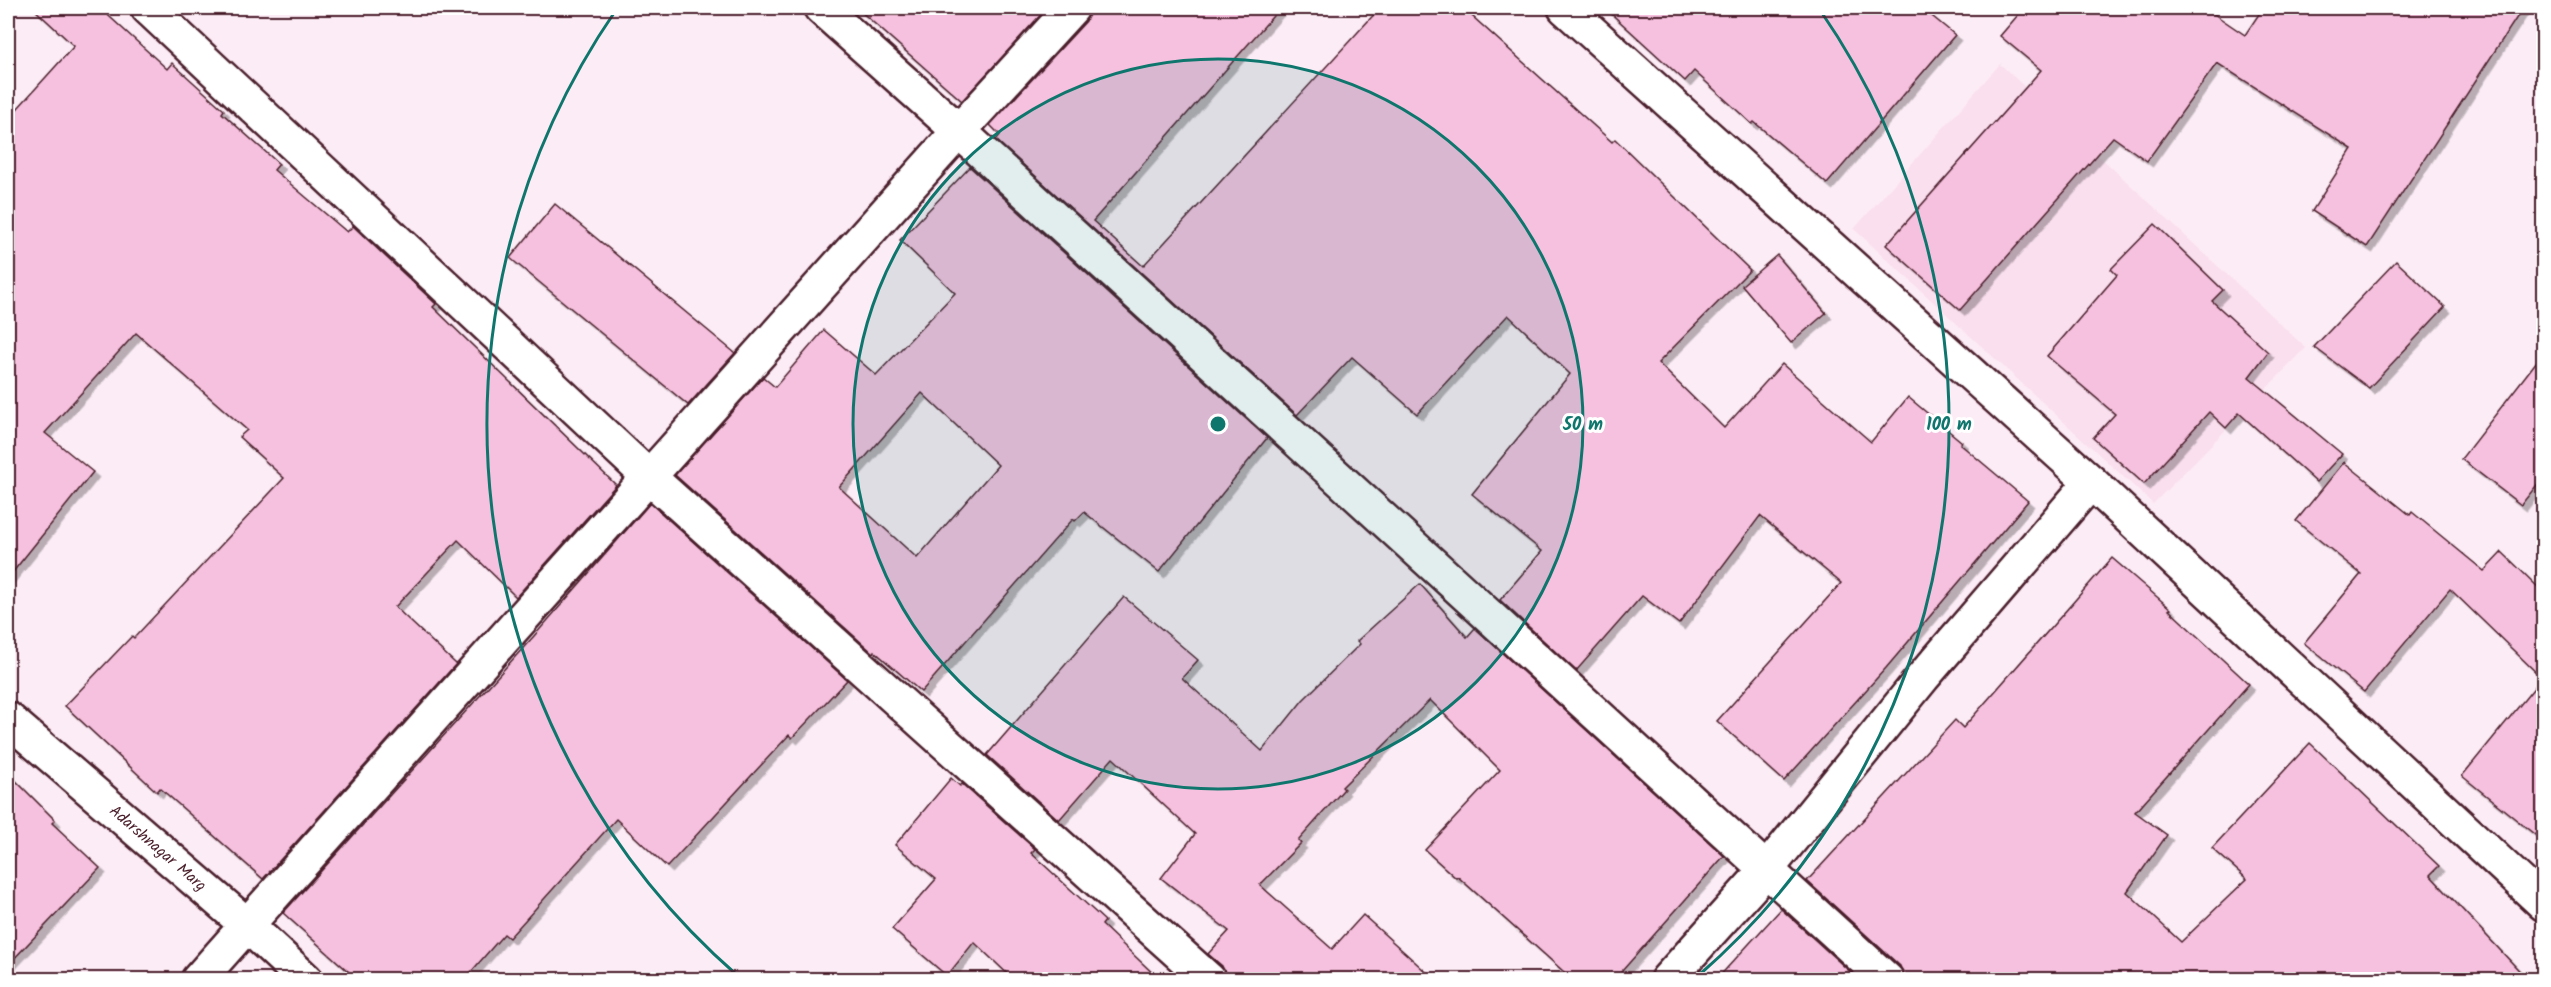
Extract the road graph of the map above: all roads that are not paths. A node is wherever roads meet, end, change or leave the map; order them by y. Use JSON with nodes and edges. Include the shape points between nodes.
{"nodes":[{"id":1,"x":148,"y":8,"type":"edge"},
{"id":2,"x":821,"y":8,"type":"edge"},
{"id":3,"x":1072,"y":8,"type":"edge"},
{"id":4,"x":1565,"y":8,"type":"edge"},
{"id":5,"x":959,"y":131,"type":"junction"},
{"id":6,"x":649,"y":477,"type":"junction"},
{"id":7,"x":2091,"y":483,"type":"junction"},
{"id":8,"x":8,"y":719,"type":"edge"},
{"id":9,"x":1767,"y":869,"type":"junction"},
{"id":10,"x":2544,"y":904,"type":"edge"},
{"id":11,"x":247,"y":925,"type":"junction"},
{"id":12,"x":198,"y":980,"type":"edge"},
{"id":13,"x":306,"y":980,"type":"edge"},
{"id":14,"x":1209,"y":980,"type":"edge"},
{"id":15,"x":1667,"y":980,"type":"edge"},
{"id":16,"x":1887,"y":980,"type":"edge"}],
"edges":[{"from":1,"to":6,"type":"street"},
{"from":2,"to":5,"type":"street"},
{"from":3,"to":5,"type":"street"},
{"from":4,"to":7,"type":"street"},
{"from":5,"to":6,"type":"street"},
{"from":5,"to":9,"type":"street"},
{"from":6,"to":11,"type":"street"},
{"from":6,"to":14,"type":"street"},
{"from":7,"to":9,"type":"street","via":[[1923,677]]},
{"from":7,"to":10,"type":"street"},
{"from":8,"to":11,"type":"street","name":"Adarshnagar Marg"},
{"from":9,"to":15,"type":"street"},
{"from":9,"to":16,"type":"street"},
{"from":11,"to":12,"type":"street"},
{"from":11,"to":13,"type":"street","name":"Adarshnagar Marg"}]}
